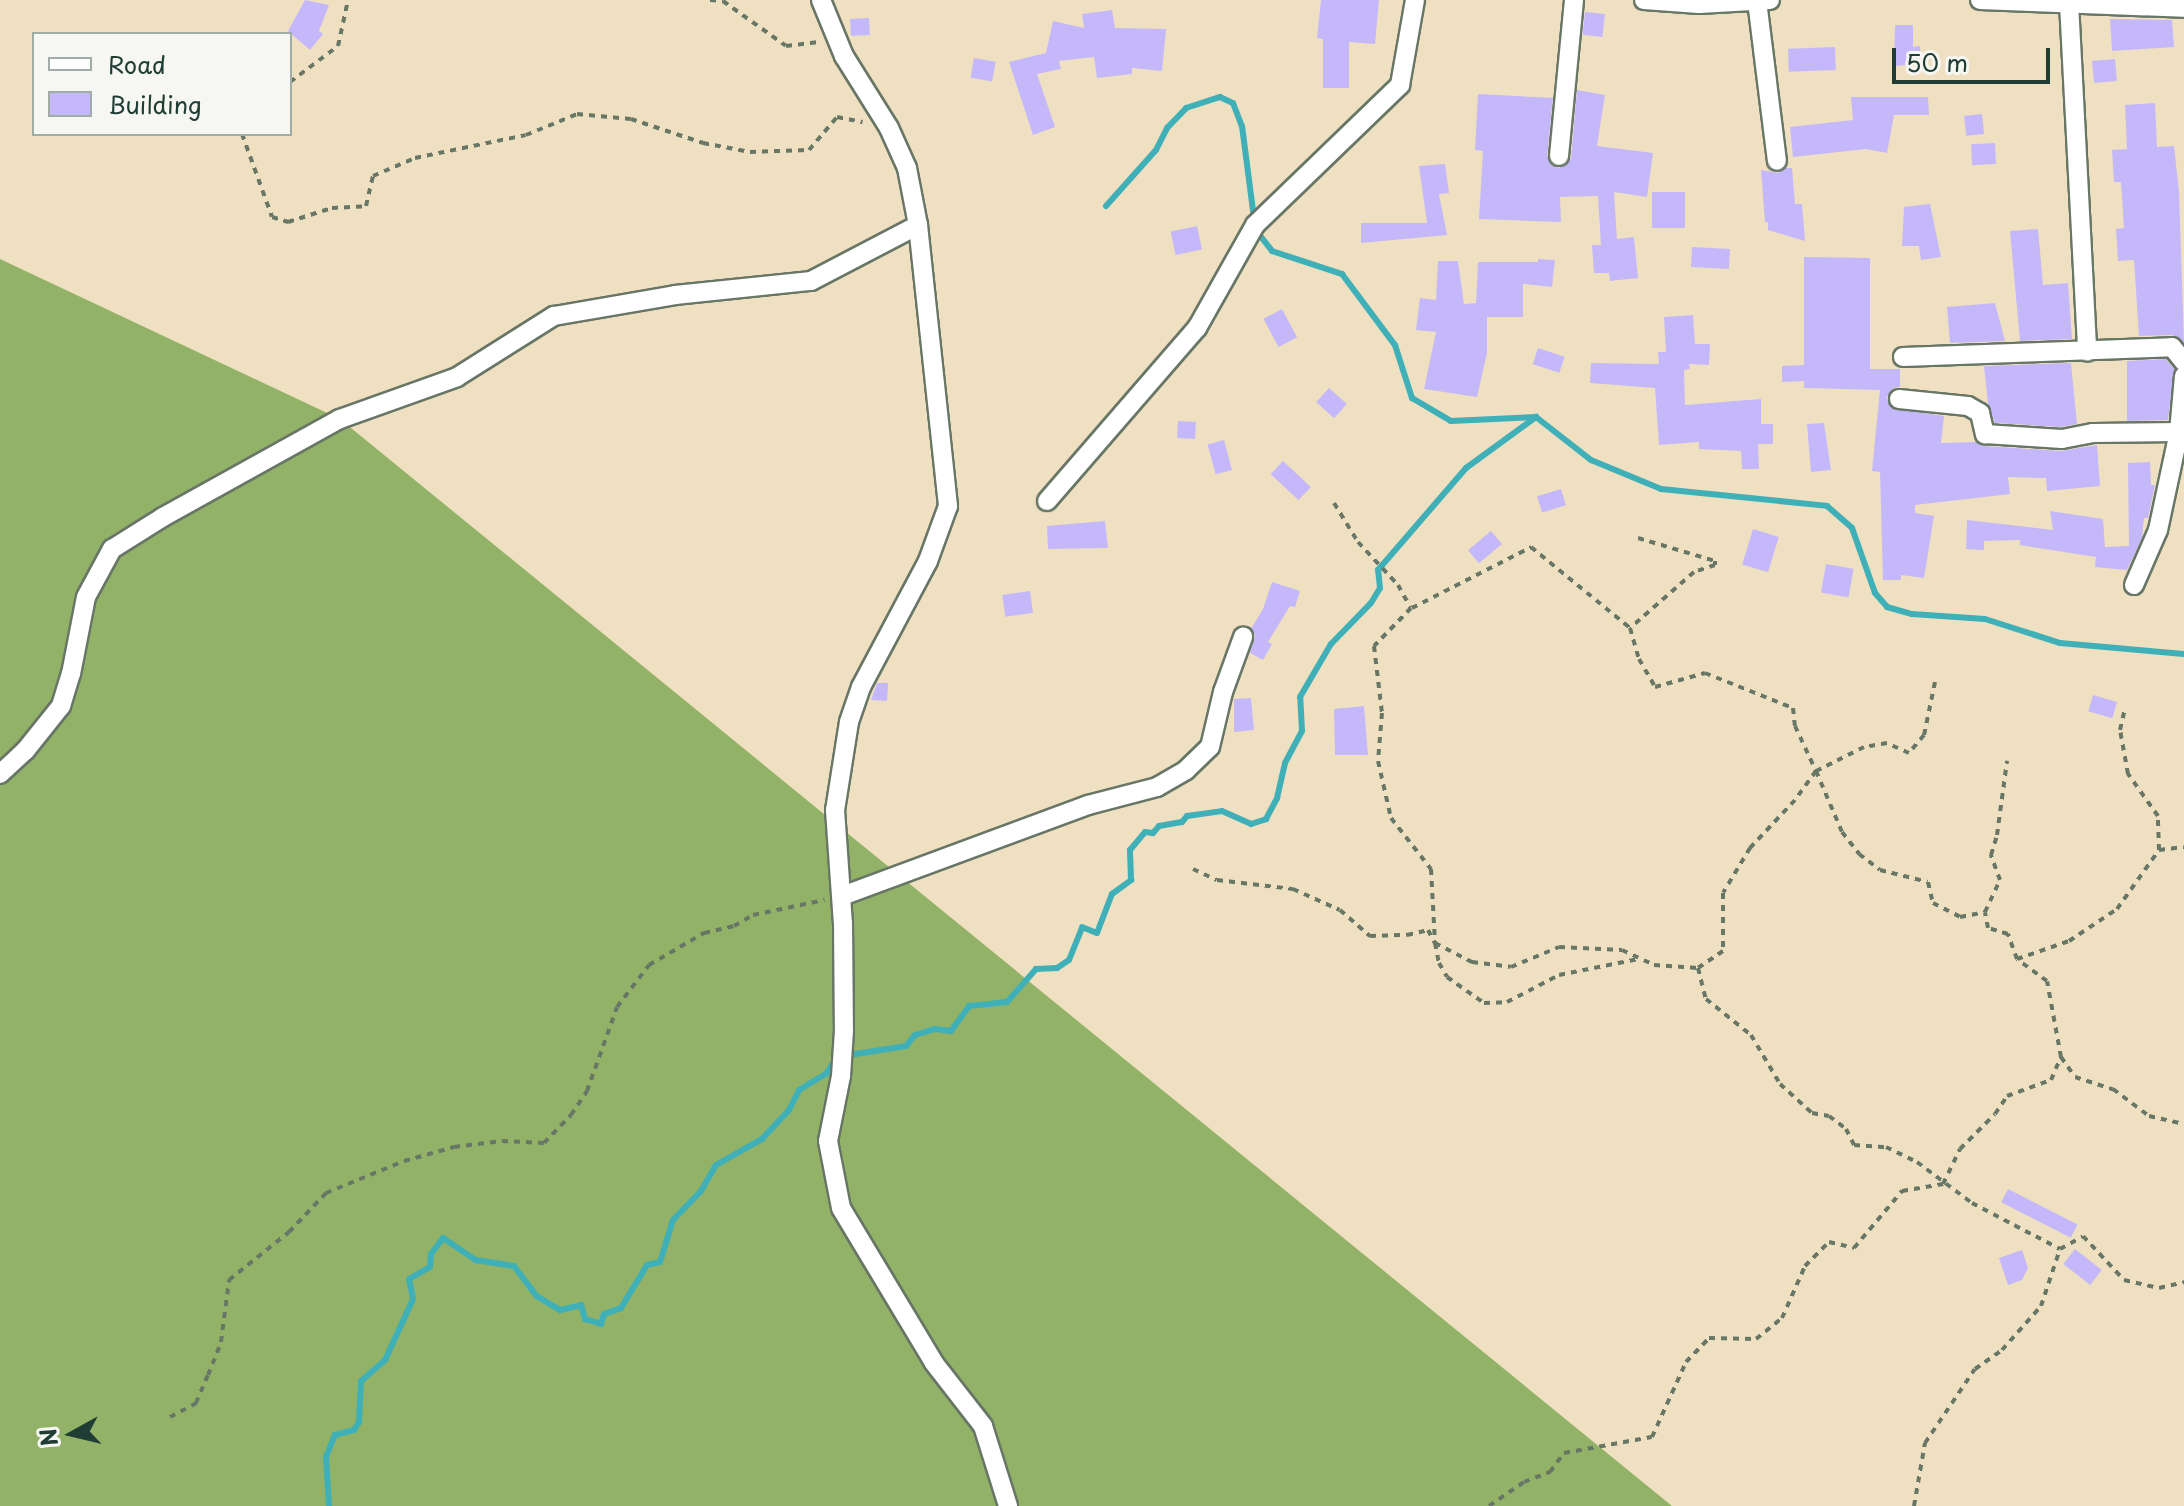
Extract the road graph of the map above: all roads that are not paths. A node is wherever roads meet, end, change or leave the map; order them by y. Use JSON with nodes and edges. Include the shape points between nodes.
{"nodes":[{"id":1,"x":821,"y":0,"type":"edge"},
{"id":2,"x":1415,"y":0,"type":"edge"},
{"id":3,"x":1574,"y":0,"type":"edge"},
{"id":4,"x":1644,"y":0,"type":"edge"},
{"id":5,"x":1770,"y":0,"type":"edge"},
{"id":6,"x":1980,"y":0,"type":"edge"},
{"id":7,"x":1757,"y":1,"type":"edge"},
{"id":8,"x":1699,"y":2,"type":"edge"},
{"id":9,"x":2069,"y":3,"type":"junction"},
{"id":10,"x":2184,"y":8,"type":"edge"},
{"id":11,"x":1559,"y":156,"type":"dead end"},
{"id":12,"x":1777,"y":161,"type":"dead end"},
{"id":13,"x":918,"y":225,"type":"junction"},
{"id":14,"x":2087,"y":352,"type":"junction"},
{"id":15,"x":1903,"y":357,"type":"dead end"},
{"id":16,"x":2184,"y":362,"type":"edge"},
{"id":17,"x":2184,"y":376,"type":"edge"},
{"id":18,"x":1899,"y":399,"type":"dead end"},
{"id":19,"x":2179,"y":432,"type":"junction"},
{"id":20,"x":1047,"y":501,"type":"dead end"},
{"id":21,"x":2134,"y":585,"type":"dead end"},
{"id":22,"x":1243,"y":637,"type":"dead end"},
{"id":23,"x":0,"y":774,"type":"edge"},
{"id":24,"x":842,"y":896,"type":"junction"},
{"id":25,"x":1008,"y":1506,"type":"edge"}],
"edges":[{"from":1,"to":13,"type":"street","via":[[844,56],[907,168]]},
{"from":2,"to":20,"type":"street","via":[[1400,85],[1255,225],[1197,328]]},
{"from":3,"to":11,"type":"street"},
{"from":4,"to":8,"type":"street"},
{"from":5,"to":7,"type":"street"},
{"from":6,"to":9,"type":"street"},
{"from":7,"to":8,"type":"street"},
{"from":7,"to":12,"type":"street"},
{"from":9,"to":10,"type":"street"},
{"from":9,"to":14,"type":"street"},
{"from":13,"to":23,"type":"street","via":[[811,281],[675,295],[554,316],[457,377],[340,419],[163,517],[112,549],[86,597],[61,706]]},
{"from":13,"to":24,"type":"street","via":[[948,506],[928,561],[861,687],[849,722],[835,810]]},
{"from":14,"to":15,"type":"street"},
{"from":14,"to":16,"type":"street","via":[[2172,347]]},
{"from":17,"to":19,"type":"street"},
{"from":18,"to":19,"type":"street","via":[[1968,406],[1980,413],[1985,434],[2062,439],[2093,433]]},
{"from":19,"to":21,"type":"street","via":[[2158,530]]},
{"from":22,"to":24,"type":"street","via":[[1210,747],[1186,770],[1157,787],[1088,805]]},
{"from":24,"to":25,"type":"street","via":[[844,1030],[828,1141],[841,1208],[934,1363],[983,1426]]}]}
